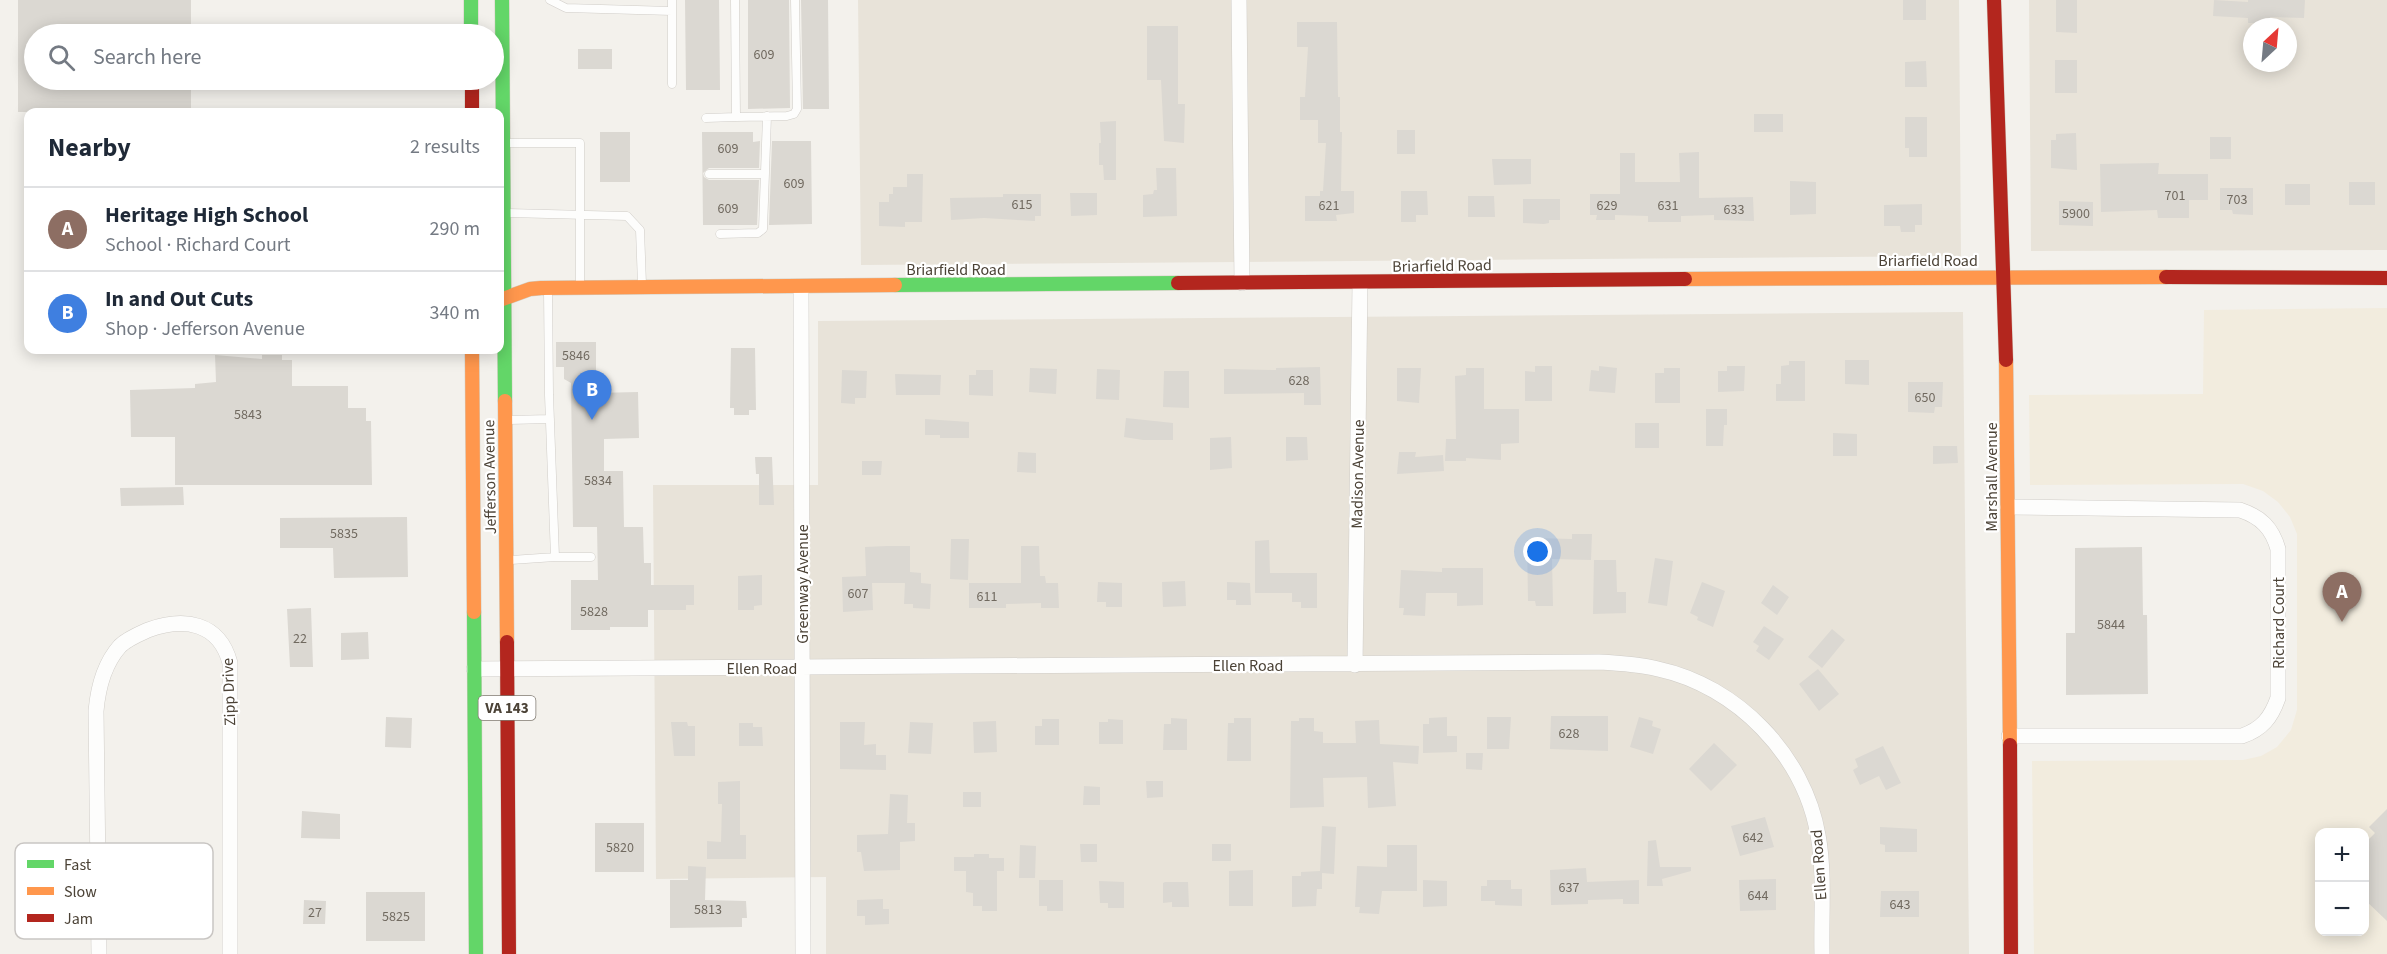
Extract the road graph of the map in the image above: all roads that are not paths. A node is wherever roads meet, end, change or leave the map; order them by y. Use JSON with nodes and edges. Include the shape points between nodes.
{"nodes":[{"id":1,"x":471,"y":0,"type":"edge"},
{"id":2,"x":502,"y":0,"type":"edge"},
{"id":3,"x":550,"y":0,"type":"edge"},
{"id":4,"x":614,"y":0,"type":"edge"},
{"id":5,"x":672,"y":0,"type":"edge"},
{"id":6,"x":735,"y":0,"type":"edge"},
{"id":7,"x":795,"y":0,"type":"edge"},
{"id":8,"x":1239,"y":0,"type":"edge"},
{"id":9,"x":1994,"y":0,"type":"edge"},
{"id":10,"x":614,"y":10,"type":"junction"},
{"id":11,"x":672,"y":11,"type":"junction"},
{"id":12,"x":471,"y":24,"type":"edge"},
{"id":13,"x":502,"y":24,"type":"edge"},
{"id":14,"x":672,"y":84,"type":"dead end"},
{"id":15,"x":472,"y":90,"type":"edge"},
{"id":16,"x":503,"y":90,"type":"edge"},
{"id":17,"x":472,"y":108,"type":"edge"},
{"id":18,"x":503,"y":108,"type":"edge"},
{"id":19,"x":767,"y":116,"type":"junction"},
{"id":20,"x":735,"y":117,"type":"junction"},
{"id":21,"x":706,"y":118,"type":"dead end"},
{"id":22,"x":504,"y":143,"type":"edge"},
{"id":23,"x":709,"y":174,"type":"dead end"},
{"id":24,"x":765,"y":174,"type":"junction"},
{"id":25,"x":504,"y":212,"type":"edge"},
{"id":26,"x":580,"y":214,"type":"junction"},
{"id":27,"x":720,"y":234,"type":"dead end"},
{"id":28,"x":2005,"y":277,"type":"junction"},
{"id":29,"x":2387,"y":278,"type":"edge"},
{"id":30,"x":1242,"y":283,"type":"junction"},
{"id":31,"x":1360,"y":283,"type":"junction"},
{"id":32,"x":801,"y":287,"type":"junction"},
{"id":33,"x":548,"y":288,"type":"junction"},
{"id":34,"x":580,"y":288,"type":"junction"},
{"id":35,"x":643,"y":288,"type":"junction"},
{"id":36,"x":504,"y":298,"type":"edge"},
{"id":37,"x":472,"y":354,"type":"edge"},
{"id":38,"x":503,"y":354,"type":"edge"},
{"id":39,"x":550,"y":419,"type":"junction"},
{"id":40,"x":505,"y":420,"type":"junction"},
{"id":41,"x":2008,"y":507,"type":"junction"},
{"id":42,"x":555,"y":557,"type":"junction"},
{"id":43,"x":591,"y":557,"type":"dead end"},
{"id":44,"x":506,"y":560,"type":"junction"},
{"id":45,"x":1355,"y":665,"type":"junction"},
{"id":46,"x":802,"y":668,"type":"junction"},
{"id":47,"x":474,"y":669,"type":"junction"},
{"id":48,"x":507,"y":669,"type":"junction"},
{"id":49,"x":2009,"y":736,"type":"junction"},
{"id":50,"x":98,"y":843,"type":"edge"},
{"id":51,"x":99,"y":939,"type":"edge"},
{"id":52,"x":99,"y":954,"type":"edge"},
{"id":53,"x":230,"y":954,"type":"edge"},
{"id":54,"x":476,"y":954,"type":"edge"},
{"id":55,"x":509,"y":954,"type":"edge"},
{"id":56,"x":803,"y":954,"type":"edge"},
{"id":57,"x":1822,"y":954,"type":"edge"},
{"id":58,"x":2011,"y":954,"type":"edge"}],
"edges":[{"from":1,"to":12,"type":"main road"},
{"from":2,"to":13,"type":"main road","name":"Jefferson Avenue","number":"VA 143"},
{"from":3,"to":10,"type":"lane","via":[[566,8]]},
{"from":4,"to":10,"type":"lane"},
{"from":5,"to":11,"type":"lane"},
{"from":6,"to":20,"type":"lane"},
{"from":7,"to":19,"type":"lane","via":[[796,109],[787,116]]},
{"from":8,"to":30,"type":"street"},
{"from":9,"to":28,"type":"main road","name":"Marshall Avenue"},
{"from":10,"to":11,"type":"lane"},
{"from":11,"to":14,"type":"lane"},
{"from":15,"to":17,"type":"main road"},
{"from":16,"to":18,"type":"main road","name":"Jefferson Avenue","number":"VA 143"},
{"from":19,"to":20,"type":"lane"},
{"from":19,"to":24,"type":"lane"},
{"from":20,"to":21,"type":"lane"},
{"from":22,"to":26,"type":"lane","via":[[580,143]]},
{"from":23,"to":24,"type":"lane"},
{"from":24,"to":27,"type":"lane","via":[[763,229],[758,233]]},
{"from":25,"to":26,"type":"lane"},
{"from":26,"to":34,"type":"lane"},
{"from":26,"to":35,"type":"lane","via":[[627,216],[640,230]]},
{"from":28,"to":29,"type":"main road","name":"Briarfield Road"},
{"from":28,"to":31,"type":"main road","name":"Briarfield Road"},
{"from":28,"to":41,"type":"main road","name":"Marshall Avenue"},
{"from":30,"to":31,"type":"main road","name":"Briarfield Road"},
{"from":30,"to":32,"type":"main road","name":"Briarfield Road"},
{"from":31,"to":45,"type":"street","name":"Madison Avenue"},
{"from":32,"to":35,"type":"main road","name":"Briarfield Road"},
{"from":32,"to":46,"type":"street","name":"Greenway Avenue"},
{"from":33,"to":34,"type":"main road","name":"Briarfield Road"},
{"from":33,"to":36,"type":"main road","name":"Briarfield Road","via":[[530,289]]},
{"from":33,"to":39,"type":"lane"},
{"from":34,"to":35,"type":"main road","name":"Briarfield Road"},
{"from":37,"to":47,"type":"main road","name":"Jefferson Avenue","number":"VA 143"},
{"from":38,"to":40,"type":"main road","name":"Jefferson Avenue","number":"VA 143"},
{"from":39,"to":40,"type":"lane"},
{"from":39,"to":42,"type":"lane"},
{"from":40,"to":44,"type":"main road","name":"Jefferson Avenue","number":"VA 143"},
{"from":41,"to":49,"type":"main road","name":"Marshall Avenue"},
{"from":41,"to":49,"type":"street","name":"Richard Court","via":[[2240,510],[2265,523],[2278,549],[2278,698],[2274,711],[2254,732],[2242,736]]},
{"from":42,"to":43,"type":"lane"},
{"from":42,"to":44,"type":"lane"},
{"from":44,"to":48,"type":"main road","name":"Jefferson Avenue","number":"VA 143"},
{"from":45,"to":46,"type":"street","name":"Ellen Road"},
{"from":45,"to":57,"type":"street","name":"Ellen Road","via":[[1629,664],[1686,678],[1731,702],[1769,734],[1785,754],[1805,792],[1821,855]]},
{"from":46,"to":48,"type":"street","name":"Ellen Road"},
{"from":46,"to":56,"type":"street","name":"Greenway Avenue"},
{"from":47,"to":48,"type":"street","name":"Ellen Road"},
{"from":47,"to":54,"type":"main road","name":"Jefferson Avenue","number":"VA 143"},
{"from":48,"to":55,"type":"main road","name":"Jefferson Avenue","number":"VA 143"},
{"from":49,"to":58,"type":"main road","name":"Marshall Avenue"},
{"from":50,"to":53,"type":"street","name":"Zipp Drive","via":[[96,711],[100,682],[109,662],[121,645],[159,626],[196,625],[209,630],[220,640],[230,663]]},
{"from":51,"to":52,"type":"street","name":"Zipp Drive"}]}
